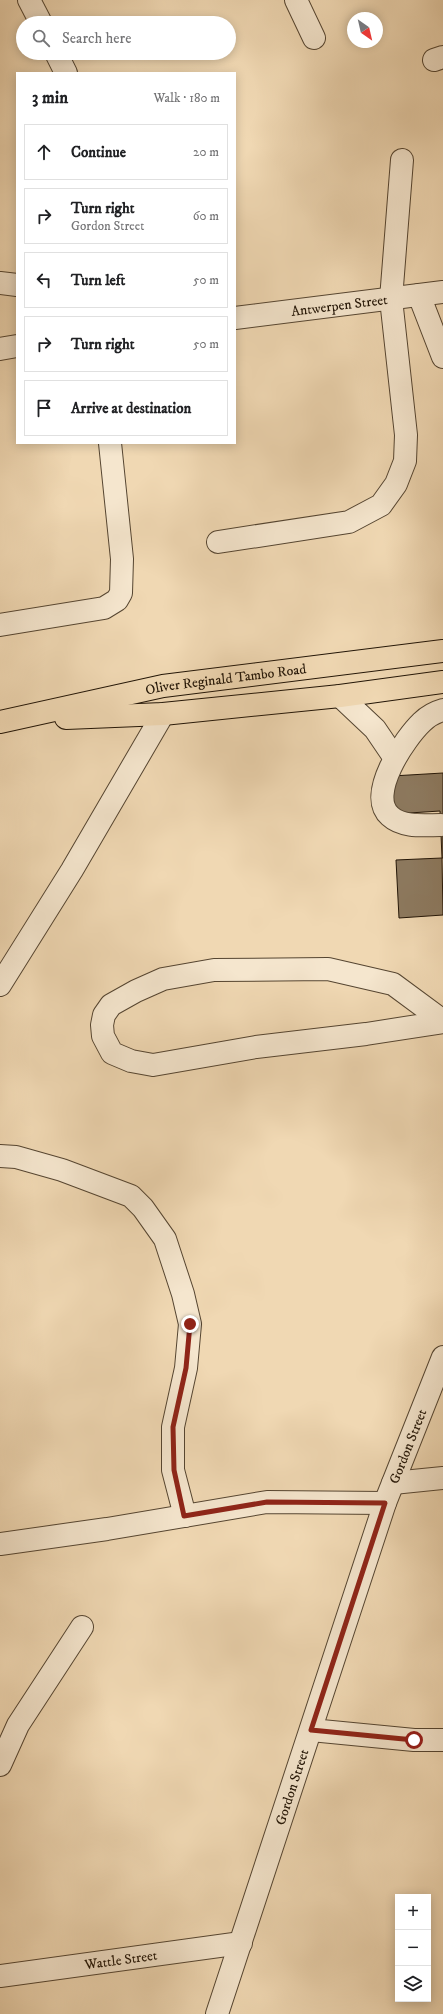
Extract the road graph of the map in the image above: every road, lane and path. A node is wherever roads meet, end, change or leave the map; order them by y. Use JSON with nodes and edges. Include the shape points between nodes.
{"nodes":[{"id":1,"x":29,"y":0,"type":"edge"},
{"id":2,"x":296,"y":0,"type":"edge"},
{"id":3,"x":37,"y":16,"type":"edge"},
{"id":4,"x":314,"y":38,"type":"dead end"},
{"id":5,"x":60,"y":60,"type":"edge"},
{"id":6,"x":66,"y":72,"type":"edge"},
{"id":7,"x":402,"y":160,"type":"dead end"},
{"id":8,"x":0,"y":283,"type":"edge"},
{"id":9,"x":16,"y":285,"type":"edge"},
{"id":10,"x":443,"y":292,"type":"edge"},
{"id":11,"x":419,"y":295,"type":"junction"},
{"id":12,"x":391,"y":298,"type":"junction"},
{"id":13,"x":236,"y":318,"type":"edge"},
{"id":14,"x":16,"y":346,"type":"edge"},
{"id":15,"x":0,"y":349,"type":"edge"},
{"id":16,"x":443,"y":357,"type":"edge"},
{"id":17,"x":110,"y":444,"type":"edge"},
{"id":18,"x":218,"y":542,"type":"dead end"},
{"id":19,"x":0,"y":625,"type":"edge"},
{"id":20,"x":443,"y":651,"type":"edge"},
{"id":21,"x":443,"y":682,"type":"edge"},
{"id":22,"x":340,"y":696,"type":"junction"},
{"id":23,"x":443,"y":710,"type":"edge"},
{"id":24,"x":163,"y":714,"type":"junction"},
{"id":25,"x":5,"y":721,"type":"edge"},
{"id":26,"x":394,"y":757,"type":"junction"},
{"id":27,"x":441,"y":825,"type":"dead end"},
{"id":28,"x":0,"y":985,"type":"edge"},
{"id":29,"x":443,"y":1021,"type":"edge"},
{"id":30,"x":0,"y":1156,"type":"edge"},
{"id":31,"x":443,"y":1358,"type":"edge"},
{"id":32,"x":443,"y":1478,"type":"edge"},
{"id":33,"x":393,"y":1483,"type":"junction"},
{"id":34,"x":385,"y":1503,"type":"junction"},
{"id":35,"x":184,"y":1516,"type":"junction"},
{"id":36,"x":0,"y":1544,"type":"edge"},
{"id":37,"x":82,"y":1627,"type":"dead end"},
{"id":38,"x":311,"y":1730,"type":"junction"},
{"id":39,"x":443,"y":1740,"type":"edge"},
{"id":40,"x":0,"y":1765,"type":"edge"},
{"id":41,"x":241,"y":1943,"type":"junction"},
{"id":42,"x":0,"y":1976,"type":"edge"},
{"id":43,"x":217,"y":2014,"type":"edge"}],
"edges":[{"from":1,"to":3,"type":"street"},
{"from":2,"to":4,"type":"street"},
{"from":5,"to":6,"type":"street"},
{"from":7,"to":12,"type":"street"},
{"from":8,"to":9,"type":"street"},
{"from":10,"to":11,"type":"street","name":"Antwerpen Street"},
{"from":11,"to":12,"type":"street","name":"Antwerpen Street"},
{"from":11,"to":16,"type":"street"},
{"from":12,"to":13,"type":"street","name":"Antwerpen Street"},
{"from":12,"to":18,"type":"street","via":[[406,435],[405,461],[396,484],[381,505],[349,522]]},
{"from":14,"to":15,"type":"street"},
{"from":17,"to":19,"type":"street","via":[[122,559],[121,593],[117,600],[104,608]]},
{"from":20,"to":25,"type":"main road","name":"Oliver Reginald Tambo Road","via":[[163,686]]},
{"from":21,"to":22,"type":"main road","name":"Oliver Reginald Tambo Road"},
{"from":22,"to":24,"type":"main road","name":"Oliver Reginald Tambo Road"},
{"from":22,"to":26,"type":"street","via":[[375,729]]},
{"from":23,"to":26,"type":"street","via":[[422,722]]},
{"from":24,"to":25,"type":"main road","name":"Oliver Reginald Tambo Road"},
{"from":24,"to":28,"type":"street","via":[[72,870]]},
{"from":26,"to":27,"type":"street","via":[[383,790],[385,808],[390,816],[408,824]]},
{"from":29,"to":29,"type":"street","via":[[366,1034],[256,1047],[153,1065],[131,1061],[112,1053],[103,1036],[102,1025],[104,1015],[111,1005],[136,990],[163,979],[214,970],[328,969],[393,984]]},
{"from":30,"to":35,"type":"street","via":[[62,1170],[131,1196],[165,1239],[190,1324],[186,1368],[173,1427],[174,1470]]},
{"from":31,"to":33,"type":"street","name":"Gordon Street"},
{"from":32,"to":33,"type":"street"},
{"from":33,"to":34,"type":"street","name":"Gordon Street"},
{"from":34,"to":35,"type":"street","via":[[267,1502]]},
{"from":34,"to":38,"type":"street","name":"Gordon Street"},
{"from":35,"to":36,"type":"street"},
{"from":37,"to":40,"type":"street","via":[[18,1726]]},
{"from":38,"to":39,"type":"street","via":[[414,1740]]},
{"from":38,"to":41,"type":"street","name":"Gordon Street"},
{"from":41,"to":42,"type":"street","name":"Wattle Street"},
{"from":41,"to":43,"type":"street","name":"Gordon Street"}]}
